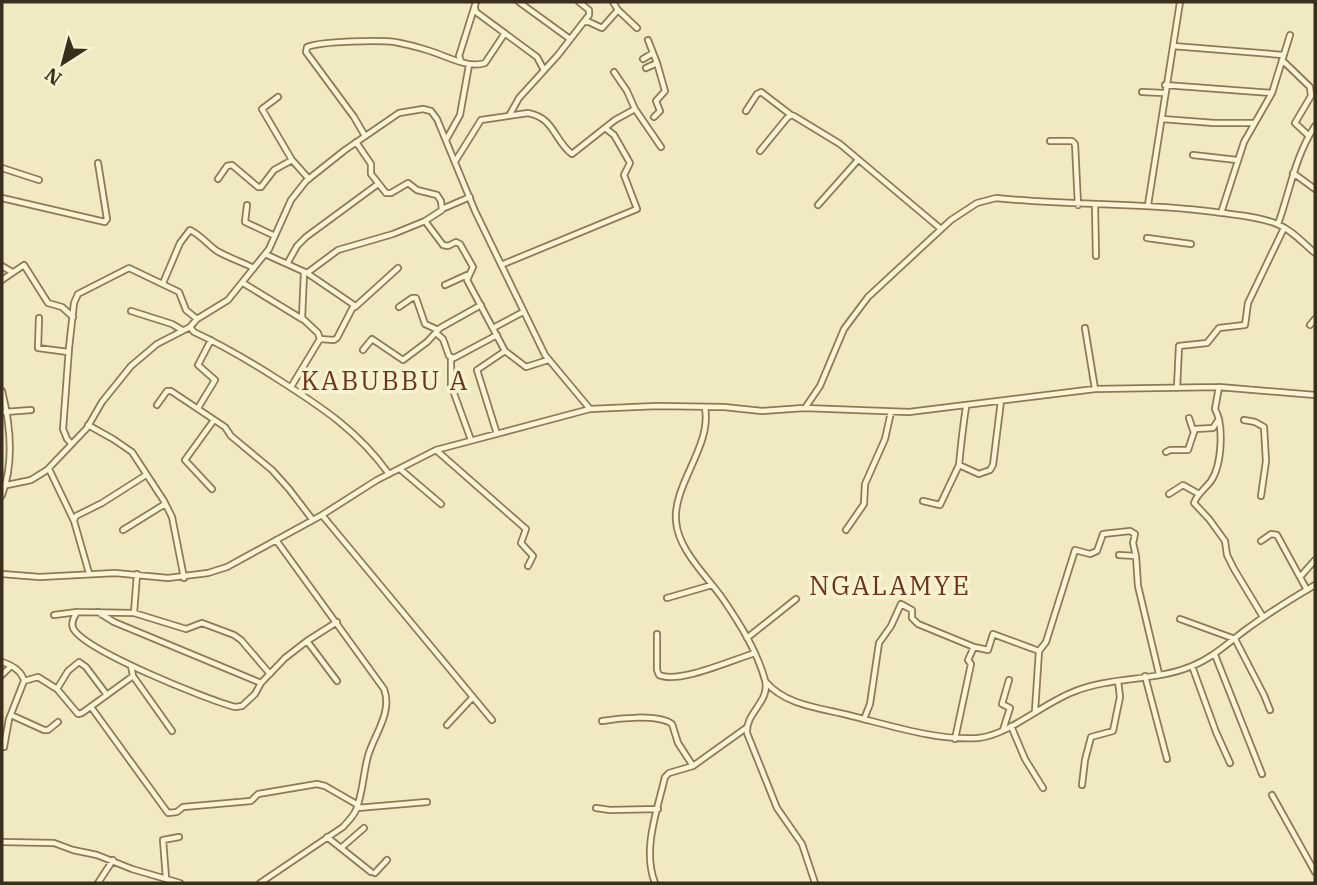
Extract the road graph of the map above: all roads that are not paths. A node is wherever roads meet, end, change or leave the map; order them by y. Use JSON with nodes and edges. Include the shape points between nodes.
{"nodes":[{"id":1,"x":519,"y":2,"type":"edge"},
{"id":2,"x":612,"y":2,"type":"edge"},
{"id":3,"x":1180,"y":2,"type":"edge"},
{"id":4,"x":582,"y":3,"type":"edge"},
{"id":5,"x":527,"y":4,"type":"edge"},
{"id":6,"x":475,"y":5,"type":"edge"},
{"id":7,"x":618,"y":10,"type":"junction"},
{"id":8,"x":584,"y":22,"type":"junction"},
{"id":9,"x":637,"y":28,"type":"dead end"},
{"id":10,"x":505,"y":33,"type":"junction"},
{"id":11,"x":1290,"y":35,"type":"dead end"},
{"id":12,"x":570,"y":39,"type":"junction"},
{"id":13,"x":648,"y":40,"type":"dead end"},
{"id":14,"x":1173,"y":46,"type":"junction"},
{"id":15,"x":653,"y":53,"type":"junction"},
{"id":16,"x":1282,"y":57,"type":"junction"},
{"id":17,"x":643,"y":59,"type":"dead end"},
{"id":18,"x":461,"y":61,"type":"junction"},
{"id":19,"x":657,"y":63,"type":"junction"},
{"id":20,"x":469,"y":65,"type":"junction"},
{"id":21,"x":646,"y":68,"type":"dead end"},
{"id":22,"x":545,"y":71,"type":"junction"},
{"id":23,"x":614,"y":72,"type":"dead end"},
{"id":24,"x":1165,"y":85,"type":"junction"},
{"id":25,"x":1142,"y":92,"type":"dead end"},
{"id":26,"x":1164,"y":93,"type":"junction"},
{"id":27,"x":1272,"y":93,"type":"junction"},
{"id":28,"x":278,"y":97,"type":"dead end"},
{"id":29,"x":635,"y":109,"type":"junction"},
{"id":30,"x":746,"y":111,"type":"dead end"},
{"id":31,"x":510,"y":114,"type":"junction"},
{"id":32,"x":791,"y":114,"type":"junction"},
{"id":33,"x":654,"y":117,"type":"dead end"},
{"id":34,"x":1161,"y":119,"type":"junction"},
{"id":35,"x":1255,"y":123,"type":"junction"},
{"id":36,"x":1315,"y":126,"type":"edge"},
{"id":37,"x":604,"y":128,"type":"junction"},
{"id":38,"x":365,"y":136,"type":"junction"},
{"id":39,"x":1309,"y":136,"type":"junction"},
{"id":40,"x":446,"y":140,"type":"junction"},
{"id":41,"x":1050,"y":141,"type":"dead end"},
{"id":42,"x":356,"y":142,"type":"junction"},
{"id":43,"x":661,"y":147,"type":"dead end"},
{"id":44,"x":760,"y":151,"type":"dead end"},
{"id":45,"x":1193,"y":155,"type":"dead end"},
{"id":46,"x":292,"y":160,"type":"junction"},
{"id":47,"x":859,"y":160,"type":"junction"},
{"id":48,"x":1237,"y":160,"type":"junction"},
{"id":49,"x":455,"y":161,"type":"junction"},
{"id":50,"x":97,"y":163,"type":"dead end"},
{"id":51,"x":2,"y":168,"type":"edge"},
{"id":52,"x":1293,"y":173,"type":"junction"},
{"id":53,"x":309,"y":178,"type":"junction"},
{"id":54,"x":218,"y":179,"type":"dead end"},
{"id":55,"x":39,"y":180,"type":"dead end"},
{"id":56,"x":378,"y":184,"type":"junction"},
{"id":57,"x":1315,"y":189,"type":"edge"},
{"id":58,"x":470,"y":197,"type":"junction"},
{"id":59,"x":2,"y":198,"type":"edge"},
{"id":60,"x":247,"y":205,"type":"dead end"},
{"id":61,"x":818,"y":205,"type":"dead end"},
{"id":62,"x":1077,"y":205,"type":"junction"},
{"id":63,"x":1095,"y":205,"type":"junction"},
{"id":64,"x":1148,"y":205,"type":"junction"},
{"id":65,"x":442,"y":210,"type":"junction"},
{"id":66,"x":1221,"y":213,"type":"junction"},
{"id":67,"x":425,"y":221,"type":"junction"},
{"id":68,"x":1278,"y":224,"type":"junction"},
{"id":69,"x":1284,"y":228,"type":"junction"},
{"id":70,"x":941,"y":229,"type":"junction"},
{"id":71,"x":275,"y":236,"type":"junction"},
{"id":72,"x":1147,"y":239,"type":"dead end"},
{"id":73,"x":1191,"y":244,"type":"dead end"},
{"id":74,"x":1315,"y":252,"type":"edge"},
{"id":75,"x":265,"y":254,"type":"junction"},
{"id":76,"x":1096,"y":256,"type":"dead end"},
{"id":77,"x":287,"y":264,"type":"junction"},
{"id":78,"x":2,"y":265,"type":"edge"},
{"id":79,"x":501,"y":265,"type":"junction"},
{"id":80,"x":254,"y":268,"type":"junction"},
{"id":81,"x":398,"y":268,"type":"dead end"},
{"id":82,"x":12,"y":272,"type":"junction"},
{"id":83,"x":468,"y":274,"type":"junction"},
{"id":84,"x":307,"y":275,"type":"junction"},
{"id":85,"x":2,"y":280,"type":"edge"},
{"id":86,"x":163,"y":283,"type":"junction"},
{"id":87,"x":243,"y":283,"type":"junction"},
{"id":88,"x":445,"y":285,"type":"dead end"},
{"id":89,"x":481,"y":306,"type":"junction"},
{"id":90,"x":355,"y":307,"type":"junction"},
{"id":91,"x":400,"y":307,"type":"dead end"},
{"id":92,"x":131,"y":311,"type":"dead end"},
{"id":93,"x":523,"y":312,"type":"junction"},
{"id":94,"x":73,"y":317,"type":"junction"},
{"id":95,"x":38,"y":318,"type":"dead end"},
{"id":96,"x":197,"y":319,"type":"junction"},
{"id":97,"x":1315,"y":319,"type":"edge"},
{"id":98,"x":303,"y":320,"type":"junction"},
{"id":99,"x":1310,"y":325,"type":"dead end"},
{"id":100,"x":190,"y":327,"type":"junction"},
{"id":101,"x":1085,"y":327,"type":"dead end"},
{"id":102,"x":493,"y":328,"type":"junction"},
{"id":103,"x":182,"y":330,"type":"junction"},
{"id":104,"x":437,"y":331,"type":"junction"},
{"id":105,"x":497,"y":335,"type":"junction"},
{"id":106,"x":321,"y":337,"type":"junction"},
{"id":107,"x":211,"y":340,"type":"junction"},
{"id":108,"x":363,"y":350,"type":"dead end"},
{"id":109,"x":505,"y":351,"type":"junction"},
{"id":110,"x":68,"y":352,"type":"junction"},
{"id":111,"x":451,"y":358,"type":"junction"},
{"id":112,"x":548,"y":360,"type":"junction"},
{"id":113,"x":291,"y":387,"type":"junction"},
{"id":114,"x":1219,"y":387,"type":"junction"},
{"id":115,"x":1177,"y":388,"type":"junction"},
{"id":116,"x":1095,"y":389,"type":"junction"},
{"id":117,"x":2,"y":391,"type":"edge"},
{"id":118,"x":1315,"y":395,"type":"edge"},
{"id":119,"x":1000,"y":401,"type":"junction"},
{"id":120,"x":156,"y":405,"type":"dead end"},
{"id":121,"x":966,"y":407,"type":"junction"},
{"id":122,"x":198,"y":408,"type":"junction"},
{"id":123,"x":705,"y":408,"type":"junction"},
{"id":124,"x":804,"y":408,"type":"junction"},
{"id":125,"x":590,"y":409,"type":"junction"},
{"id":126,"x":32,"y":410,"type":"dead end"},
{"id":127,"x":5,"y":412,"type":"junction"},
{"id":128,"x":891,"y":412,"type":"junction"},
{"id":129,"x":1189,"y":418,"type":"dead end"},
{"id":130,"x":1220,"y":418,"type":"junction"},
{"id":131,"x":214,"y":420,"type":"junction"},
{"id":132,"x":1244,"y":420,"type":"dead end"},
{"id":133,"x":88,"y":425,"type":"junction"},
{"id":134,"x":1213,"y":428,"type":"junction"},
{"id":135,"x":1194,"y":430,"type":"junction"},
{"id":136,"x":1221,"y":431,"type":"junction"},
{"id":137,"x":497,"y":433,"type":"junction"},
{"id":138,"x":471,"y":440,"type":"junction"},
{"id":139,"x":72,"y":444,"type":"junction"},
{"id":140,"x":436,"y":450,"type":"junction"},
{"id":141,"x":1166,"y":452,"type":"dead end"},
{"id":142,"x":959,"y":465,"type":"junction"},
{"id":143,"x":49,"y":469,"type":"junction"},
{"id":144,"x":400,"y":469,"type":"junction"},
{"id":145,"x":390,"y":474,"type":"junction"},
{"id":146,"x":146,"y":475,"type":"junction"},
{"id":147,"x":7,"y":485,"type":"junction"},
{"id":148,"x":212,"y":489,"type":"dead end"},
{"id":149,"x":1169,"y":494,"type":"dead end"},
{"id":150,"x":1199,"y":494,"type":"junction"},
{"id":151,"x":2,"y":495,"type":"edge"},
{"id":152,"x":1261,"y":496,"type":"dead end"},
{"id":153,"x":923,"y":501,"type":"dead end"},
{"id":154,"x":165,"y":504,"type":"junction"},
{"id":155,"x":441,"y":504,"type":"dead end"},
{"id":156,"x":322,"y":515,"type":"junction"},
{"id":157,"x":74,"y":518,"type":"junction"},
{"id":158,"x":312,"y":519,"type":"junction"},
{"id":159,"x":123,"y":530,"type":"dead end"},
{"id":160,"x":846,"y":530,"type":"dead end"},
{"id":161,"x":276,"y":540,"type":"junction"},
{"id":162,"x":1261,"y":541,"type":"dead end"},
{"id":163,"x":1119,"y":555,"type":"dead end"},
{"id":164,"x":1136,"y":556,"type":"junction"},
{"id":165,"x":1315,"y":560,"type":"edge"},
{"id":166,"x":528,"y":566,"type":"dead end"},
{"id":167,"x":2,"y":573,"type":"edge"},
{"id":168,"x":89,"y":573,"type":"junction"},
{"id":169,"x":138,"y":574,"type":"junction"},
{"id":170,"x":184,"y":578,"type":"junction"},
{"id":171,"x":1299,"y":578,"type":"junction"},
{"id":172,"x":1315,"y":584,"type":"edge"},
{"id":173,"x":712,"y":585,"type":"junction"},
{"id":174,"x":1307,"y":590,"type":"junction"},
{"id":175,"x":667,"y":598,"type":"dead end"},
{"id":176,"x":796,"y":599,"type":"dead end"},
{"id":177,"x":98,"y":611,"type":"junction"},
{"id":178,"x":77,"y":612,"type":"junction"},
{"id":179,"x":134,"y":612,"type":"junction"},
{"id":180,"x":54,"y":615,"type":"dead end"},
{"id":181,"x":1263,"y":617,"type":"junction"},
{"id":182,"x":1180,"y":619,"type":"dead end"},
{"id":183,"x":337,"y":622,"type":"junction"},
{"id":184,"x":657,"y":634,"type":"dead end"},
{"id":185,"x":747,"y":638,"type":"junction"},
{"id":186,"x":1235,"y":639,"type":"junction"},
{"id":187,"x":307,"y":641,"type":"junction"},
{"id":188,"x":974,"y":647,"type":"junction"},
{"id":189,"x":1039,"y":651,"type":"junction"},
{"id":190,"x":755,"y":653,"type":"junction"},
{"id":191,"x":1215,"y":655,"type":"junction"},
{"id":192,"x":2,"y":662,"type":"edge"},
{"id":193,"x":11,"y":666,"type":"junction"},
{"id":194,"x":131,"y":666,"type":"junction"},
{"id":195,"x":1192,"y":666,"type":"junction"},
{"id":196,"x":270,"y":674,"type":"junction"},
{"id":197,"x":1158,"y":674,"type":"junction"},
{"id":198,"x":2,"y":675,"type":"edge"},
{"id":199,"x":132,"y":676,"type":"junction"},
{"id":200,"x":1145,"y":676,"type":"junction"},
{"id":201,"x":1009,"y":680,"type":"dead end"},
{"id":202,"x":24,"y":681,"type":"junction"},
{"id":203,"x":337,"y":681,"type":"dead end"},
{"id":204,"x":1118,"y":681,"type":"junction"},
{"id":205,"x":261,"y":682,"type":"junction"},
{"id":206,"x":766,"y":682,"type":"junction"},
{"id":207,"x":57,"y":689,"type":"junction"},
{"id":208,"x":775,"y":692,"type":"junction"},
{"id":209,"x":766,"y":694,"type":"junction"},
{"id":210,"x":107,"y":695,"type":"junction"},
{"id":211,"x":472,"y":698,"type":"junction"},
{"id":212,"x":91,"y":707,"type":"junction"},
{"id":213,"x":1269,"y":710,"type":"dead end"},
{"id":214,"x":1035,"y":711,"type":"junction"},
{"id":215,"x":11,"y":715,"type":"junction"},
{"id":216,"x":864,"y":719,"type":"junction"},
{"id":217,"x":492,"y":720,"type":"dead end"},
{"id":218,"x":602,"y":720,"type":"dead end"},
{"id":219,"x":58,"y":722,"type":"dead end"},
{"id":220,"x":447,"y":725,"type":"dead end"},
{"id":221,"x":1011,"y":726,"type":"junction"},
{"id":222,"x":747,"y":728,"type":"junction"},
{"id":223,"x":172,"y":731,"type":"dead end"},
{"id":224,"x":1003,"y":731,"type":"junction"},
{"id":225,"x":955,"y":738,"type":"junction"},
{"id":226,"x":4,"y":747,"type":"dead end"},
{"id":227,"x":1167,"y":759,"type":"dead end"},
{"id":228,"x":1230,"y":763,"type":"dead end"},
{"id":229,"x":693,"y":766,"type":"junction"},
{"id":230,"x":1262,"y":774,"type":"dead end"},
{"id":231,"x":1082,"y":785,"type":"dead end"},
{"id":232,"x":1043,"y":788,"type":"dead end"},
{"id":233,"x":1272,"y":795,"type":"dead end"},
{"id":234,"x":426,"y":802,"type":"dead end"},
{"id":235,"x":357,"y":806,"type":"junction"},
{"id":236,"x":596,"y":808,"type":"dead end"},
{"id":237,"x":658,"y":809,"type":"junction"},
{"id":238,"x":364,"y":828,"type":"dead end"},
{"id":239,"x":179,"y":837,"type":"dead end"},
{"id":240,"x":327,"y":837,"type":"junction"},
{"id":241,"x":2,"y":842,"type":"edge"},
{"id":242,"x":341,"y":848,"type":"junction"},
{"id":243,"x":113,"y":860,"type":"junction"},
{"id":244,"x":387,"y":860,"type":"dead end"},
{"id":245,"x":1315,"y":872,"type":"edge"},
{"id":246,"x":166,"y":878,"type":"junction"},
{"id":247,"x":97,"y":883,"type":"edge"},
{"id":248,"x":180,"y":883,"type":"edge"},
{"id":249,"x":260,"y":883,"type":"edge"},
{"id":250,"x":655,"y":883,"type":"edge"},
{"id":251,"x":815,"y":883,"type":"edge"}],
"edges":[{"from":1,"to":5,"type":"street"},
{"from":2,"to":7,"type":"street"},
{"from":3,"to":14,"type":"street"},
{"from":4,"to":8,"type":"street","via":[[590,12]]},
{"from":5,"to":12,"type":"street"},
{"from":6,"to":10,"type":"street","via":[[476,12]]},
{"from":6,"to":18,"type":"street"},
{"from":7,"to":8,"type":"street","via":[[602,28]]},
{"from":7,"to":9,"type":"street"},
{"from":8,"to":12,"type":"street"},
{"from":10,"to":20,"type":"street","via":[[485,63]]},
{"from":10,"to":22,"type":"street","via":[[537,57]]},
{"from":11,"to":16,"type":"street"},
{"from":12,"to":22,"type":"street"},
{"from":13,"to":15,"type":"street"},
{"from":14,"to":16,"type":"street"},
{"from":14,"to":24,"type":"street"},
{"from":15,"to":17,"type":"street"},
{"from":15,"to":19,"type":"street"},
{"from":16,"to":27,"type":"street"},
{"from":16,"to":39,"type":"street","via":[[1310,86],[1311,96],[1295,123]]},
{"from":18,"to":20,"type":"street"},
{"from":18,"to":38,"type":"street","via":[[394,42],[307,47],[308,55]]},
{"from":19,"to":21,"type":"street"},
{"from":19,"to":33,"type":"street","via":[[665,91],[656,100],[660,111]]},
{"from":20,"to":40,"type":"street","via":[[460,115]]},
{"from":22,"to":31,"type":"street"},
{"from":23,"to":29,"type":"street"},
{"from":24,"to":26,"type":"street"},
{"from":24,"to":27,"type":"street"},
{"from":25,"to":26,"type":"street"},
{"from":26,"to":34,"type":"street"},
{"from":27,"to":35,"type":"street"},
{"from":28,"to":46,"type":"street","via":[[262,109]]},
{"from":29,"to":37,"type":"street"},
{"from":29,"to":43,"type":"street"},
{"from":30,"to":32,"type":"street","via":[[761,92]]},
{"from":31,"to":37,"type":"street","via":[[542,118],[572,154]]},
{"from":31,"to":49,"type":"street","via":[[481,120]]},
{"from":32,"to":44,"type":"street"},
{"from":32,"to":47,"type":"street"},
{"from":34,"to":35,"type":"street"},
{"from":34,"to":64,"type":"street"},
{"from":35,"to":48,"type":"street"},
{"from":36,"to":39,"type":"street"},
{"from":37,"to":79,"type":"street","via":[[614,135],[631,163],[624,176],[638,208]]},
{"from":38,"to":40,"type":"street","via":[[399,113],[422,109],[435,115]]},
{"from":38,"to":42,"type":"street"},
{"from":39,"to":52,"type":"street"},
{"from":40,"to":49,"type":"street"},
{"from":41,"to":62,"type":"street","via":[[1075,144]]},
{"from":42,"to":53,"type":"street"},
{"from":42,"to":56,"type":"street"},
{"from":45,"to":48,"type":"street"},
{"from":46,"to":53,"type":"street"},
{"from":46,"to":54,"type":"street","via":[[274,170],[261,187],[232,165]]},
{"from":47,"to":61,"type":"street"},
{"from":47,"to":70,"type":"street"},
{"from":48,"to":66,"type":"street"},
{"from":49,"to":58,"type":"street"},
{"from":50,"to":59,"type":"street","via":[[105,222]]},
{"from":51,"to":55,"type":"street"},
{"from":52,"to":57,"type":"street"},
{"from":52,"to":68,"type":"street"},
{"from":53,"to":71,"type":"street","via":[[291,200]]},
{"from":56,"to":65,"type":"street","via":[[387,194],[408,183],[438,195]]},
{"from":56,"to":77,"type":"street","via":[[306,237]]},
{"from":58,"to":65,"type":"street"},
{"from":58,"to":79,"type":"street"},
{"from":60,"to":71,"type":"street","via":[[245,222]]},
{"from":62,"to":63,"type":"street"},
{"from":62,"to":70,"type":"street","via":[[996,198],[962,212]]},
{"from":63,"to":64,"type":"street"},
{"from":63,"to":76,"type":"street"},
{"from":64,"to":66,"type":"street"},
{"from":65,"to":67,"type":"street"},
{"from":66,"to":68,"type":"street"},
{"from":67,"to":83,"type":"street","via":[[443,245],[460,244],[472,267]]},
{"from":67,"to":84,"type":"street","via":[[338,250]]},
{"from":68,"to":69,"type":"street"},
{"from":69,"to":74,"type":"street"},
{"from":69,"to":115,"type":"street","via":[[1248,303],[1245,325],[1219,328],[1207,343],[1179,346]]},
{"from":70,"to":124,"type":"street","via":[[851,317],[817,392]]},
{"from":71,"to":75,"type":"street"},
{"from":72,"to":73,"type":"street"},
{"from":75,"to":77,"type":"street"},
{"from":75,"to":80,"type":"street"},
{"from":77,"to":84,"type":"street"},
{"from":78,"to":82,"type":"street"},
{"from":79,"to":93,"type":"street"},
{"from":80,"to":86,"type":"street","via":[[221,253],[190,230]]},
{"from":80,"to":87,"type":"street"},
{"from":81,"to":90,"type":"street"},
{"from":82,"to":85,"type":"street"},
{"from":82,"to":94,"type":"street","via":[[25,265],[48,303]]},
{"from":83,"to":88,"type":"street"},
{"from":83,"to":89,"type":"street"},
{"from":84,"to":90,"type":"street"},
{"from":84,"to":98,"type":"street"},
{"from":86,"to":94,"type":"street","via":[[135,269],[124,269],[78,294]]},
{"from":86,"to":96,"type":"street","via":[[179,292],[186,310]]},
{"from":87,"to":96,"type":"street","via":[[224,304]]},
{"from":87,"to":98,"type":"street"},
{"from":89,"to":102,"type":"street"},
{"from":89,"to":104,"type":"street"},
{"from":90,"to":106,"type":"street","via":[[337,338]]},
{"from":91,"to":104,"type":"street","via":[[416,298],[425,324]]},
{"from":92,"to":103,"type":"street"},
{"from":93,"to":102,"type":"street"},
{"from":93,"to":112,"type":"street"},
{"from":94,"to":110,"type":"street"},
{"from":95,"to":110,"type":"street","via":[[38,348]]},
{"from":96,"to":100,"type":"street"},
{"from":97,"to":99,"type":"street"},
{"from":98,"to":106,"type":"street"},
{"from":100,"to":103,"type":"street"},
{"from":100,"to":107,"type":"street"},
{"from":101,"to":116,"type":"street"},
{"from":102,"to":105,"type":"street"},
{"from":103,"to":133,"type":"street","via":[[131,366]]},
{"from":104,"to":108,"type":"street","via":[[402,360],[372,339]]},
{"from":104,"to":111,"type":"street"},
{"from":105,"to":109,"type":"street"},
{"from":105,"to":111,"type":"street"},
{"from":106,"to":113,"type":"street"},
{"from":107,"to":113,"type":"street"},
{"from":107,"to":122,"type":"street","via":[[198,365],[215,380]]},
{"from":109,"to":112,"type":"street","via":[[526,367]]},
{"from":109,"to":137,"type":"street","via":[[477,370]]},
{"from":110,"to":139,"type":"street","via":[[64,435]]},
{"from":111,"to":138,"type":"street","via":[[451,381]]},
{"from":112,"to":125,"type":"street"},
{"from":113,"to":145,"type":"street","via":[[357,435]]},
{"from":114,"to":115,"type":"street"},
{"from":114,"to":118,"type":"street"},
{"from":114,"to":130,"type":"street","via":[[1215,409]]},
{"from":115,"to":116,"type":"street"},
{"from":116,"to":119,"type":"street"},
{"from":117,"to":127,"type":"street"},
{"from":119,"to":121,"type":"street"},
{"from":119,"to":142,"type":"street","via":[[993,465],[979,474]]},
{"from":120,"to":122,"type":"street","via":[[169,390]]},
{"from":121,"to":128,"type":"street"},
{"from":121,"to":142,"type":"street"},
{"from":122,"to":131,"type":"street"},
{"from":123,"to":124,"type":"street"},
{"from":123,"to":125,"type":"street"},
{"from":123,"to":173,"type":"street","via":[[705,424],[682,490],[676,523],[681,541]]},
{"from":124,"to":128,"type":"street"},
{"from":125,"to":137,"type":"street"},
{"from":126,"to":127,"type":"street"},
{"from":127,"to":147,"type":"street"},
{"from":128,"to":160,"type":"street","via":[[866,484],[864,504]]},
{"from":129,"to":135,"type":"street"},
{"from":130,"to":134,"type":"street"},
{"from":130,"to":136,"type":"street"},
{"from":131,"to":148,"type":"street","via":[[185,460]]},
{"from":131,"to":158,"type":"street","via":[[272,470]]},
{"from":132,"to":152,"type":"street","via":[[1264,427]]},
{"from":133,"to":139,"type":"street"},
{"from":133,"to":146,"type":"street","via":[[131,451]]},
{"from":134,"to":135,"type":"street"},
{"from":134,"to":136,"type":"street"},
{"from":135,"to":141,"type":"street","via":[[1188,450]]},
{"from":136,"to":150,"type":"street","via":[[1215,473]]},
{"from":137,"to":138,"type":"street"},
{"from":138,"to":140,"type":"street"},
{"from":139,"to":143,"type":"street"},
{"from":140,"to":144,"type":"street"},
{"from":140,"to":166,"type":"street","via":[[526,529],[521,543],[534,559]]},
{"from":142,"to":153,"type":"street","via":[[940,505]]},
{"from":143,"to":147,"type":"street","via":[[31,480]]},
{"from":143,"to":157,"type":"street"},
{"from":144,"to":145,"type":"street"},
{"from":144,"to":155,"type":"street"},
{"from":145,"to":156,"type":"street"},
{"from":146,"to":154,"type":"street"},
{"from":146,"to":157,"type":"street"},
{"from":147,"to":151,"type":"street"},
{"from":149,"to":150,"type":"street","via":[[1183,485]]},
{"from":150,"to":181,"type":"street","via":[[1194,503],[1225,541],[1227,555]]},
{"from":154,"to":159,"type":"street"},
{"from":154,"to":170,"type":"street","via":[[172,517]]},
{"from":156,"to":158,"type":"street"},
{"from":156,"to":211,"type":"street"},
{"from":157,"to":168,"type":"street"},
{"from":158,"to":161,"type":"street"},
{"from":161,"to":170,"type":"street","via":[[227,567]]},
{"from":161,"to":183,"type":"street"},
{"from":162,"to":171,"type":"street","via":[[1277,535]]},
{"from":163,"to":164,"type":"street"},
{"from":164,"to":189,"type":"street","via":[[1135,534],[1130,531],[1103,534],[1097,551],[1090,554],[1075,550],[1046,642]]},
{"from":164,"to":197,"type":"street","via":[[1138,586]]},
{"from":165,"to":171,"type":"street"},
{"from":167,"to":168,"type":"street","via":[[40,577]]},
{"from":168,"to":169,"type":"street"},
{"from":169,"to":170,"type":"street"},
{"from":169,"to":179,"type":"street"},
{"from":171,"to":174,"type":"street"},
{"from":172,"to":174,"type":"street"},
{"from":173,"to":175,"type":"street"},
{"from":173,"to":185,"type":"street"},
{"from":174,"to":181,"type":"street"},
{"from":176,"to":185,"type":"street"},
{"from":177,"to":178,"type":"street"},
{"from":177,"to":179,"type":"street"},
{"from":177,"to":205,"type":"street","via":[[114,622]]},
{"from":178,"to":180,"type":"street"},
{"from":178,"to":194,"type":"street","via":[[74,629]]},
{"from":179,"to":196,"type":"street","via":[[186,628],[202,623],[234,635]]},
{"from":181,"to":186,"type":"street"},
{"from":182,"to":186,"type":"street"},
{"from":183,"to":187,"type":"street"},
{"from":183,"to":235,"type":"street","via":[[386,694],[383,720],[368,756]]},
{"from":184,"to":190,"type":"street","via":[[657,670],[664,677],[690,676]]},
{"from":185,"to":190,"type":"street"},
{"from":186,"to":191,"type":"street"},
{"from":186,"to":213,"type":"street"},
{"from":187,"to":196,"type":"street"},
{"from":187,"to":203,"type":"street"},
{"from":188,"to":189,"type":"street","via":[[988,650],[993,634]]},
{"from":188,"to":216,"type":"street","via":[[918,624],[912,610],[901,604],[878,643]]},
{"from":188,"to":225,"type":"street"},
{"from":189,"to":214,"type":"street"},
{"from":190,"to":206,"type":"street"},
{"from":191,"to":195,"type":"street"},
{"from":191,"to":230,"type":"street"},
{"from":192,"to":193,"type":"street"},
{"from":193,"to":198,"type":"street"},
{"from":193,"to":202,"type":"street"},
{"from":194,"to":199,"type":"street"},
{"from":194,"to":205,"type":"street","via":[[235,707],[256,694]]},
{"from":195,"to":197,"type":"street"},
{"from":195,"to":228,"type":"street"},
{"from":196,"to":205,"type":"street"},
{"from":197,"to":200,"type":"street"},
{"from":199,"to":210,"type":"street"},
{"from":199,"to":223,"type":"street"},
{"from":200,"to":204,"type":"street"},
{"from":200,"to":227,"type":"street"},
{"from":201,"to":224,"type":"street","via":[[1002,704],[1010,708]]},
{"from":202,"to":207,"type":"street","via":[[38,677]]},
{"from":202,"to":215,"type":"street"},
{"from":204,"to":214,"type":"street","via":[[1096,683]]},
{"from":204,"to":231,"type":"street","via":[[1120,697],[1113,731],[1091,737]]},
{"from":206,"to":208,"type":"street"},
{"from":206,"to":209,"type":"street"},
{"from":207,"to":210,"type":"street","via":[[79,663]]},
{"from":207,"to":212,"type":"street","via":[[78,714]]},
{"from":208,"to":209,"type":"street"},
{"from":208,"to":216,"type":"street"},
{"from":209,"to":222,"type":"street"},
{"from":210,"to":212,"type":"street"},
{"from":211,"to":217,"type":"street"},
{"from":211,"to":220,"type":"street"},
{"from":212,"to":235,"type":"street","via":[[168,813],[183,807],[251,801],[258,794],[317,784]]},
{"from":214,"to":221,"type":"street"},
{"from":215,"to":219,"type":"street","via":[[44,730]]},
{"from":215,"to":226,"type":"street"},
{"from":216,"to":225,"type":"street"},
{"from":218,"to":229,"type":"street","via":[[667,720]]},
{"from":221,"to":224,"type":"street"},
{"from":221,"to":232,"type":"street"},
{"from":222,"to":229,"type":"street"},
{"from":222,"to":251,"type":"street","via":[[769,792],[802,844]]},
{"from":224,"to":225,"type":"street"},
{"from":229,"to":237,"type":"street","via":[[668,773]]},
{"from":233,"to":245,"type":"street"},
{"from":234,"to":235,"type":"street"},
{"from":235,"to":240,"type":"street","via":[[352,818]]},
{"from":236,"to":237,"type":"street"},
{"from":237,"to":250,"type":"street","via":[[649,862]]},
{"from":238,"to":242,"type":"street"},
{"from":239,"to":246,"type":"street","via":[[163,840]]},
{"from":240,"to":242,"type":"street"},
{"from":240,"to":249,"type":"street"},
{"from":241,"to":243,"type":"street","via":[[54,843]]},
{"from":242,"to":244,"type":"street","via":[[373,873]]},
{"from":243,"to":246,"type":"street"},
{"from":243,"to":247,"type":"street"},
{"from":246,"to":248,"type":"street"}]}
